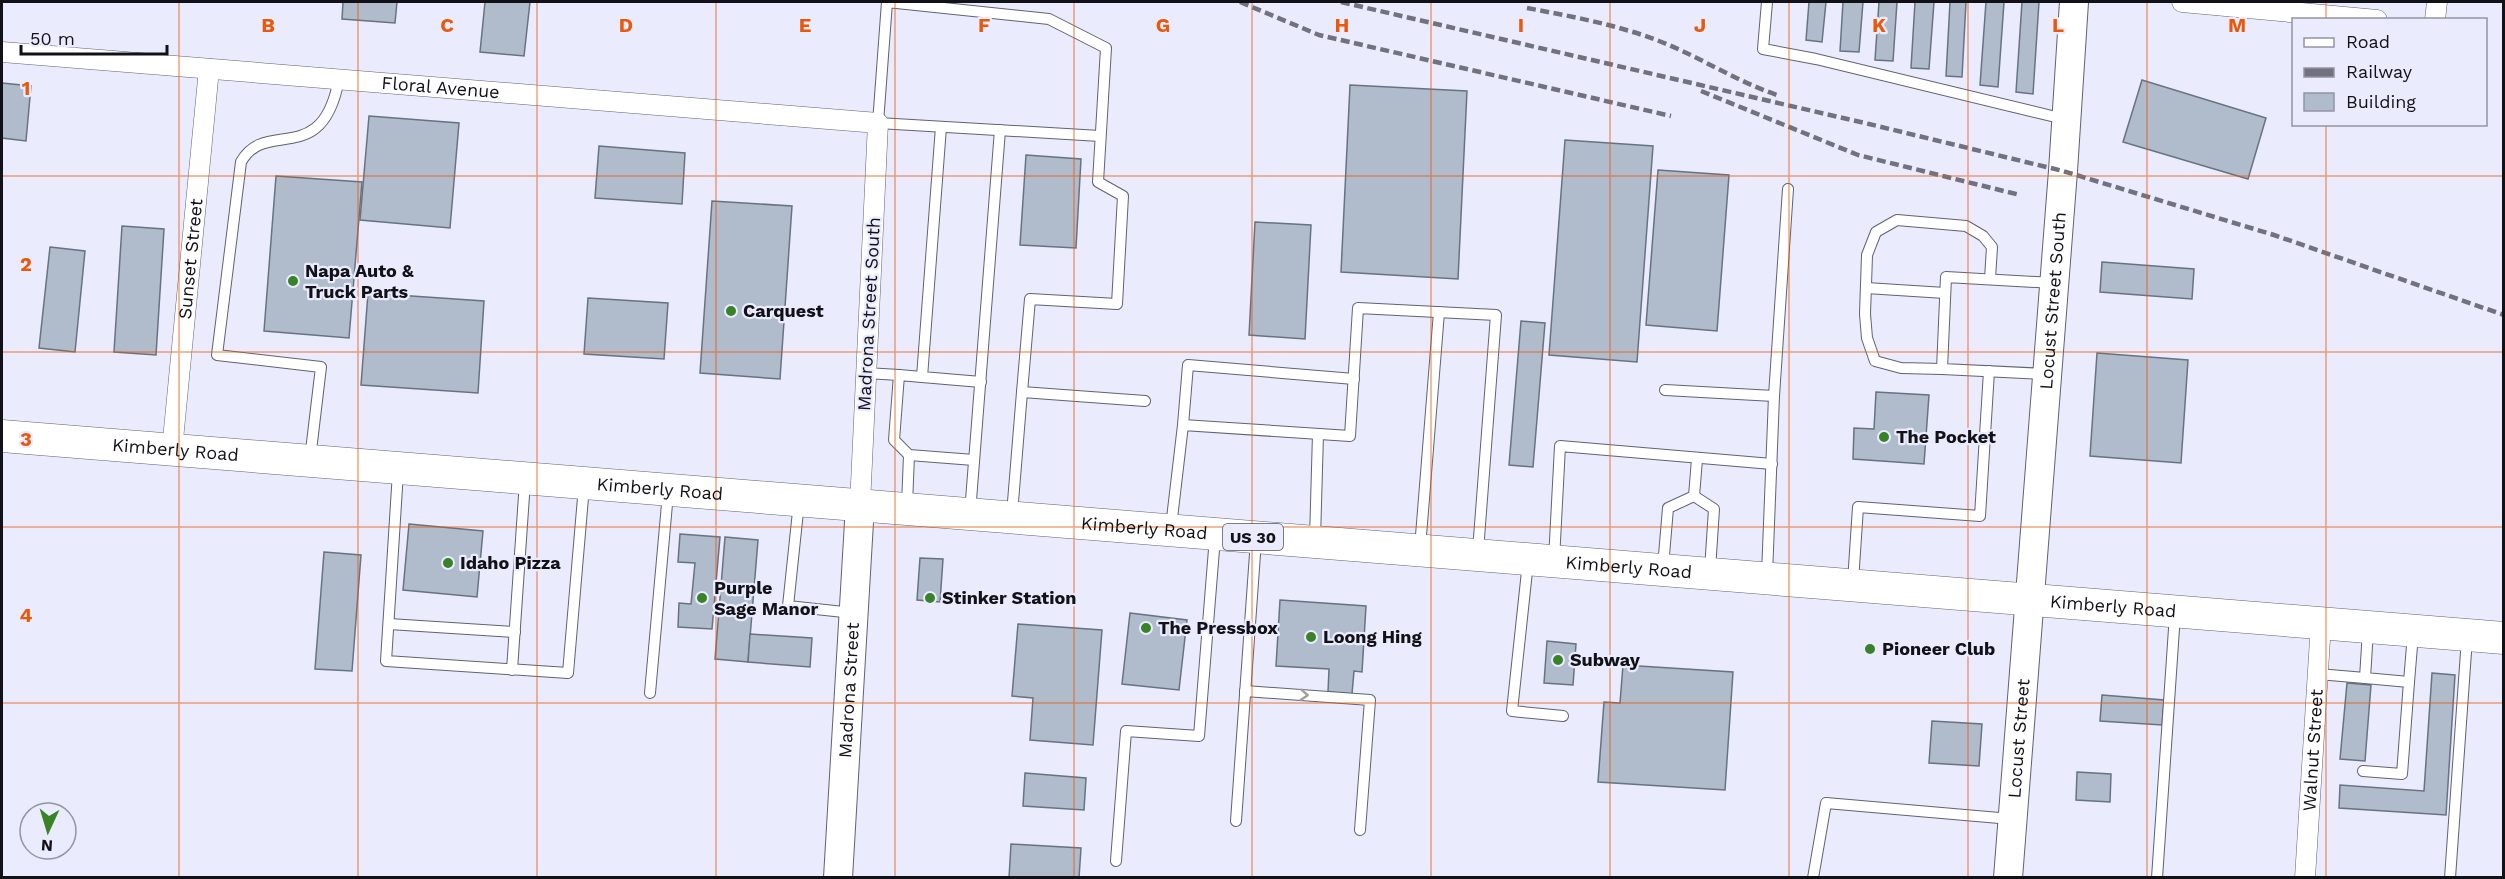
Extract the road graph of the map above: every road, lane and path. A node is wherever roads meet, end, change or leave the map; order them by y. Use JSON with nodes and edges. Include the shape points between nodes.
{"nodes":[{"id":1,"x":1767,"y":2,"type":"edge"},
{"id":2,"x":2074,"y":2,"type":"edge"},
{"id":3,"x":2182,"y":2,"type":"edge"},
{"id":4,"x":2437,"y":2,"type":"edge"},
{"id":5,"x":2355,"y":18,"type":"edge"},
{"id":6,"x":2436,"y":18,"type":"edge"},
{"id":7,"x":2,"y":52,"type":"edge"},
{"id":8,"x":209,"y":69,"type":"junction"},
{"id":9,"x":339,"y":79,"type":"junction"},
{"id":10,"x":2066,"y":119,"type":"junction"},
{"id":11,"x":878,"y":123,"type":"junction"},
{"id":12,"x":940,"y":127,"type":"junction"},
{"id":13,"x":1000,"y":130,"type":"junction"},
{"id":14,"x":1100,"y":136,"type":"junction"},
{"id":15,"x":1788,"y":189,"type":"dead end"},
{"id":16,"x":1990,"y":279,"type":"junction"},
{"id":17,"x":2055,"y":283,"type":"junction"},
{"id":18,"x":1866,"y":288,"type":"junction"},
{"id":19,"x":1945,"y":293,"type":"junction"},
{"id":20,"x":1439,"y":312,"type":"junction"},
{"id":21,"x":1942,"y":369,"type":"junction"},
{"id":22,"x":1989,"y":371,"type":"junction"},
{"id":23,"x":866,"y":373,"type":"junction"},
{"id":24,"x":2048,"y":374,"type":"junction"},
{"id":25,"x":899,"y":375,"type":"junction"},
{"id":26,"x":922,"y":377,"type":"junction"},
{"id":27,"x":1354,"y":379,"type":"junction"},
{"id":28,"x":981,"y":382,"type":"junction"},
{"id":29,"x":1665,"y":390,"type":"dead end"},
{"id":30,"x":1022,"y":392,"type":"junction"},
{"id":31,"x":1774,"y":396,"type":"junction"},
{"id":32,"x":1145,"y":401,"type":"dead end"},
{"id":33,"x":1183,"y":425,"type":"junction"},
{"id":34,"x":1318,"y":434,"type":"junction"},
{"id":35,"x":2,"y":436,"type":"edge"},
{"id":36,"x":172,"y":450,"type":"junction"},
{"id":37,"x":909,"y":455,"type":"junction"},
{"id":38,"x":1697,"y":459,"type":"junction"},
{"id":39,"x":974,"y":460,"type":"junction"},
{"id":40,"x":310,"y":461,"type":"junction"},
{"id":41,"x":1772,"y":464,"type":"junction"},
{"id":42,"x":399,"y":468,"type":"junction"},
{"id":43,"x":526,"y":478,"type":"junction"},
{"id":44,"x":585,"y":483,"type":"junction"},
{"id":45,"x":669,"y":490,"type":"junction"},
{"id":46,"x":1694,"y":496,"type":"junction"},
{"id":47,"x":800,"y":500,"type":"junction"},
{"id":48,"x":860,"y":505,"type":"junction"},
{"id":49,"x":906,"y":509,"type":"junction"},
{"id":50,"x":970,"y":514,"type":"junction"},
{"id":51,"x":1012,"y":518,"type":"junction"},
{"id":52,"x":1171,"y":530,"type":"junction"},
{"id":53,"x":1215,"y":533,"type":"junction"},
{"id":54,"x":1256,"y":537,"type":"junction"},
{"id":55,"x":1314,"y":542,"type":"junction"},
{"id":56,"x":1420,"y":550,"type":"junction"},
{"id":57,"x":1478,"y":555,"type":"junction"},
{"id":58,"x":1541,"y":560,"type":"junction"},
{"id":59,"x":1663,"y":570,"type":"junction"},
{"id":60,"x":1709,"y":574,"type":"junction"},
{"id":61,"x":1766,"y":578,"type":"junction"},
{"id":62,"x":1853,"y":585,"type":"junction"},
{"id":63,"x":2030,"y":600,"type":"junction"},
{"id":64,"x":2176,"y":612,"type":"junction"},
{"id":65,"x":854,"y":613,"type":"junction"},
{"id":66,"x":2321,"y":623,"type":"junction"},
{"id":67,"x":388,"y":624,"type":"junction"},
{"id":68,"x":2368,"y":627,"type":"junction"},
{"id":69,"x":2413,"y":630,"type":"junction"},
{"id":70,"x":515,"y":632,"type":"junction"},
{"id":71,"x":2468,"y":635,"type":"junction"},
{"id":72,"x":2504,"y":638,"type":"edge"},
{"id":73,"x":512,"y":669,"type":"junction"},
{"id":74,"x":2318,"y":674,"type":"junction"},
{"id":75,"x":2365,"y":678,"type":"junction"},
{"id":76,"x":2409,"y":682,"type":"junction"},
{"id":77,"x":1245,"y":691,"type":"junction"},
{"id":78,"x":650,"y":693,"type":"dead end"},
{"id":79,"x":1563,"y":716,"type":"dead end"},
{"id":80,"x":2362,"y":771,"type":"dead end"},
{"id":81,"x":2011,"y":819,"type":"junction"},
{"id":82,"x":1236,"y":821,"type":"dead end"},
{"id":83,"x":1360,"y":830,"type":"dead end"},
{"id":84,"x":1116,"y":861,"type":"dead end"},
{"id":85,"x":838,"y":878,"type":"edge"},
{"id":86,"x":1813,"y":878,"type":"edge"},
{"id":87,"x":2008,"y":878,"type":"edge"},
{"id":88,"x":2157,"y":878,"type":"edge"},
{"id":89,"x":2305,"y":878,"type":"edge"},
{"id":90,"x":2450,"y":878,"type":"edge"}],
"edges":[{"from":1,"to":10,"type":"lane","via":[[1763,50]]},
{"from":2,"to":10,"type":"street","name":"Locust Street South"},
{"from":3,"to":5,"type":"street"},
{"from":4,"to":6,"type":"street"},
{"from":7,"to":8,"type":"street","name":"Floral Avenue"},
{"from":8,"to":9,"type":"street","name":"Floral Avenue"},
{"from":8,"to":36,"type":"street","name":"Sunset Street"},
{"from":9,"to":11,"type":"street","name":"Floral Avenue"},
{"from":9,"to":40,"type":"lane","via":[[335,99],[318,129],[305,136],[259,144],[241,162],[218,355],[321,367]]},
{"from":10,"to":17,"type":"street","name":"Locust Street South"},
{"from":11,"to":12,"type":"lane"},
{"from":11,"to":14,"type":"lane","via":[[886,2],[1049,19],[1106,48]]},
{"from":11,"to":23,"type":"street","name":"Madrona Street South"},
{"from":12,"to":13,"type":"lane"},
{"from":12,"to":26,"type":"lane"},
{"from":13,"to":14,"type":"lane"},
{"from":13,"to":28,"type":"lane"},
{"from":14,"to":30,"type":"lane","via":[[1098,182],[1123,196],[1117,304],[1030,299]]},
{"from":15,"to":31,"type":"lane"},
{"from":16,"to":17,"type":"lane"},
{"from":16,"to":18,"type":"lane","via":[[1992,248],[1983,236],[1966,225],[1898,220],[1876,232],[1867,255]]},
{"from":16,"to":19,"type":"lane","via":[[1946,277]]},
{"from":17,"to":24,"type":"street","name":"Locust Street South"},
{"from":18,"to":19,"type":"lane"},
{"from":18,"to":21,"type":"lane","via":[[1864,314],[1875,361],[1901,368]]},
{"from":19,"to":21,"type":"lane"},
{"from":20,"to":27,"type":"lane","via":[[1358,308]]},
{"from":20,"to":56,"type":"lane"},
{"from":20,"to":57,"type":"lane","via":[[1496,315]]},
{"from":21,"to":22,"type":"lane"},
{"from":22,"to":24,"type":"lane"},
{"from":22,"to":62,"type":"lane","via":[[1980,516],[1858,507]]},
{"from":23,"to":25,"type":"lane"},
{"from":23,"to":48,"type":"street","name":"Madrona Street South"},
{"from":24,"to":63,"type":"street","name":"Locust Street South"},
{"from":25,"to":26,"type":"lane"},
{"from":25,"to":37,"type":"lane","via":[[894,440]]},
{"from":26,"to":28,"type":"lane"},
{"from":27,"to":33,"type":"lane","via":[[1188,365]]},
{"from":27,"to":34,"type":"lane","via":[[1350,436]]},
{"from":28,"to":39,"type":"lane"},
{"from":29,"to":31,"type":"lane"},
{"from":30,"to":32,"type":"lane"},
{"from":30,"to":51,"type":"lane"},
{"from":31,"to":41,"type":"lane"},
{"from":33,"to":34,"type":"lane"},
{"from":33,"to":52,"type":"lane"},
{"from":34,"to":55,"type":"lane"},
{"from":35,"to":36,"type":"main road","name":"Kimberly Road","number":"US 30"},
{"from":36,"to":40,"type":"main road","name":"Kimberly Road","number":"US 30"},
{"from":37,"to":39,"type":"lane"},
{"from":37,"to":49,"type":"lane"},
{"from":38,"to":41,"type":"lane"},
{"from":38,"to":46,"type":"lane"},
{"from":38,"to":58,"type":"lane","via":[[1560,446]]},
{"from":39,"to":50,"type":"lane"},
{"from":40,"to":42,"type":"main road","name":"Kimberly Road","number":"US 30"},
{"from":41,"to":61,"type":"lane"},
{"from":42,"to":43,"type":"main road","name":"Kimberly Road","number":"US 30"},
{"from":42,"to":67,"type":"lane"},
{"from":43,"to":44,"type":"main road","name":"Kimberly Road","number":"US 30"},
{"from":43,"to":70,"type":"lane"},
{"from":44,"to":45,"type":"main road","name":"Kimberly Road","number":"US 30"},
{"from":44,"to":73,"type":"lane","via":[[568,674]]},
{"from":45,"to":47,"type":"main road","name":"Kimberly Road","number":"US 30"},
{"from":45,"to":78,"type":"lane"},
{"from":46,"to":59,"type":"lane","via":[[1668,508]]},
{"from":46,"to":60,"type":"lane","via":[[1714,509]]},
{"from":47,"to":48,"type":"main road","name":"Kimberly Road","number":"US 30"},
{"from":47,"to":65,"type":"lane","via":[[788,606]]},
{"from":48,"to":49,"type":"main road","name":"Kimberly Road","number":"US 30"},
{"from":48,"to":65,"type":"street","name":"Madrona Street"},
{"from":49,"to":50,"type":"main road","name":"Kimberly Road","number":"US 30"},
{"from":50,"to":51,"type":"main road","name":"Kimberly Road","number":"US 30"},
{"from":51,"to":52,"type":"main road","name":"Kimberly Road","number":"US 30"},
{"from":52,"to":53,"type":"main road","name":"Kimberly Road","number":"US 30"},
{"from":53,"to":54,"type":"main road","name":"Kimberly Road","number":"US 30"},
{"from":53,"to":84,"type":"lane","via":[[1199,736],[1126,731]]},
{"from":54,"to":55,"type":"main road","name":"Kimberly Road","number":"US 30"},
{"from":54,"to":77,"type":"lane"},
{"from":55,"to":56,"type":"main road","name":"Kimberly Road","number":"US 30"},
{"from":56,"to":57,"type":"main road","name":"Kimberly Road","number":"US 30"},
{"from":57,"to":58,"type":"main road","name":"Kimberly Road","number":"US 30"},
{"from":58,"to":59,"type":"main road","name":"Kimberly Road","number":"US 30"},
{"from":58,"to":79,"type":"lane","via":[[1512,711]]},
{"from":59,"to":60,"type":"main road","name":"Kimberly Road","number":"US 30"},
{"from":60,"to":61,"type":"main road","name":"Kimberly Road","number":"US 30"},
{"from":61,"to":62,"type":"main road","name":"Kimberly Road","number":"US 30"},
{"from":62,"to":63,"type":"main road","name":"Kimberly Road","number":"US 30"},
{"from":63,"to":64,"type":"main road","name":"Kimberly Road","number":"US 30"},
{"from":63,"to":81,"type":"street","name":"Locust Street"},
{"from":64,"to":66,"type":"main road","name":"Kimberly Road","number":"US 30"},
{"from":64,"to":88,"type":"lane"},
{"from":65,"to":85,"type":"street","name":"Madrona Street"},
{"from":66,"to":68,"type":"main road","name":"Kimberly Road","number":"US 30"},
{"from":66,"to":74,"type":"street","name":"Walnut Street"},
{"from":67,"to":70,"type":"lane"},
{"from":67,"to":73,"type":"lane","via":[[386,661]]},
{"from":68,"to":69,"type":"main road","name":"Kimberly Road","number":"US 30"},
{"from":68,"to":75,"type":"lane"},
{"from":69,"to":71,"type":"main road","name":"Kimberly Road","number":"US 30"},
{"from":69,"to":76,"type":"lane"},
{"from":70,"to":73,"type":"lane"},
{"from":71,"to":72,"type":"main road","name":"Kimberly Road","number":"US 30"},
{"from":71,"to":90,"type":"lane"},
{"from":74,"to":75,"type":"lane"},
{"from":74,"to":89,"type":"street","name":"Walnut Street"},
{"from":75,"to":76,"type":"lane"},
{"from":76,"to":80,"type":"lane","via":[[2402,774]]},
{"from":77,"to":82,"type":"lane"},
{"from":77,"to":83,"type":"lane","one_way":true,"via":[[1370,700]]},
{"from":81,"to":86,"type":"lane","via":[[1826,802]]},
{"from":81,"to":87,"type":"street","name":"Locust Street"}]}
